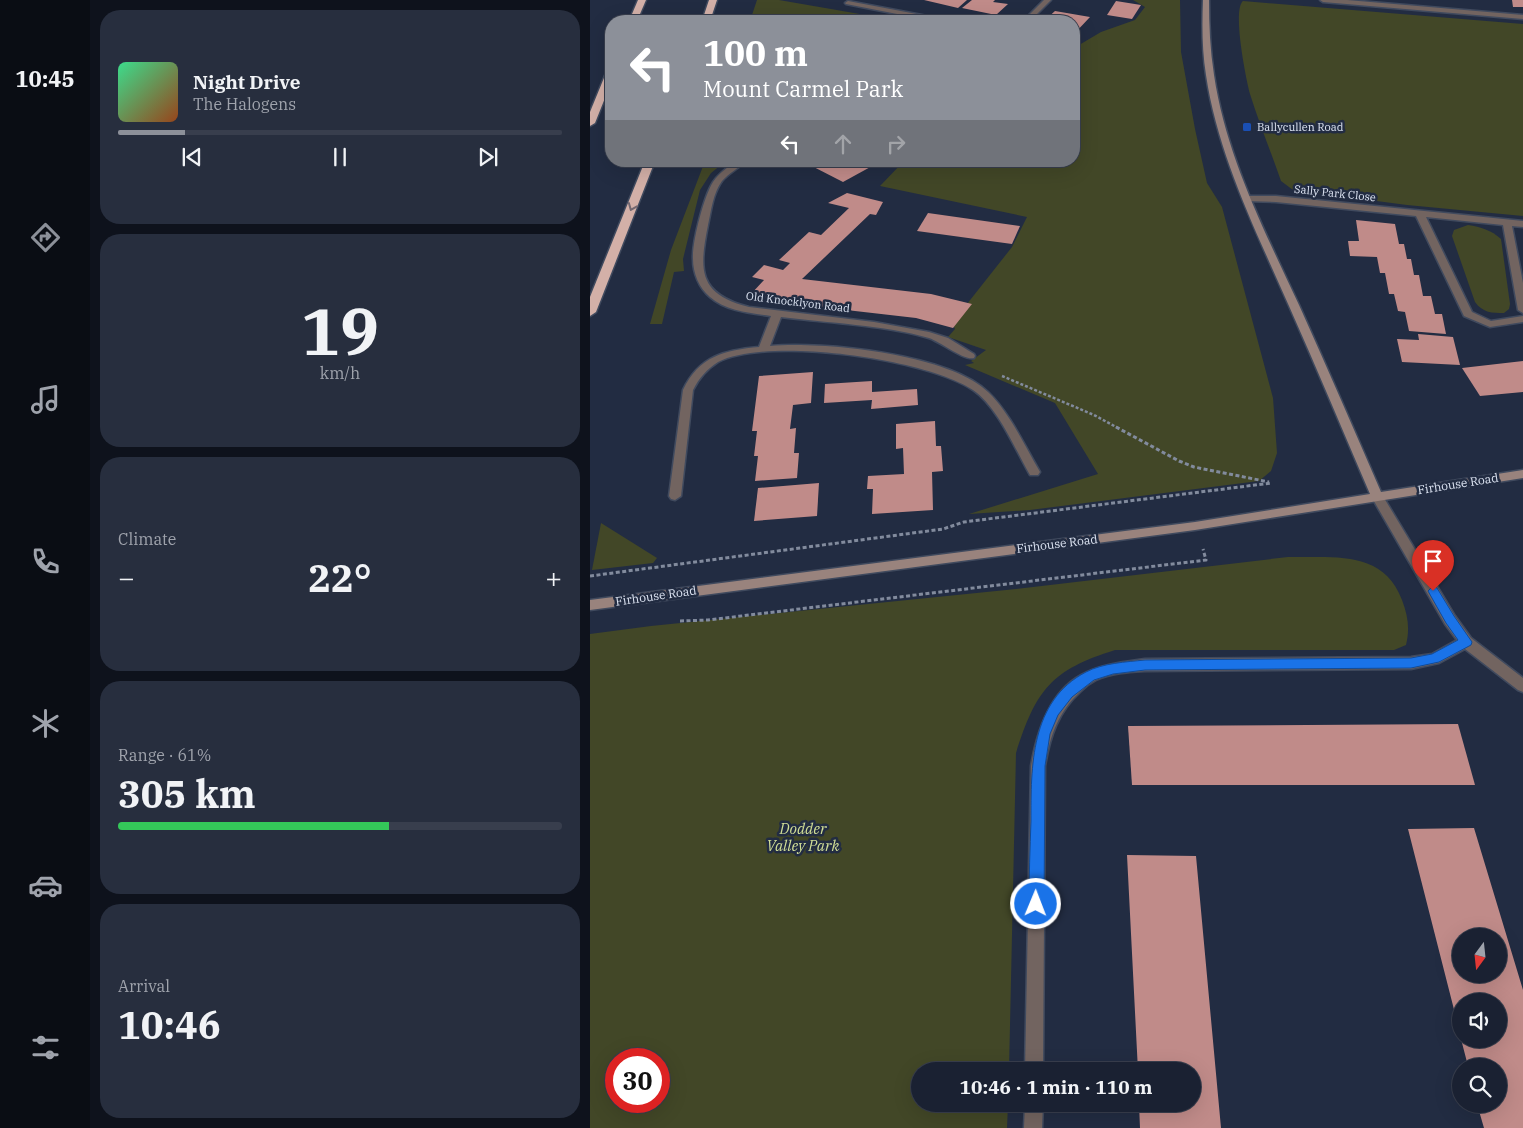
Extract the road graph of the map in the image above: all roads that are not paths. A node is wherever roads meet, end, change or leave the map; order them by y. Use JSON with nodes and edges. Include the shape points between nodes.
{"nodes":[{"id":1,"x":642,"y":0,"type":"edge"},
{"id":2,"x":713,"y":0,"type":"edge"},
{"id":3,"x":1048,"y":0,"type":"edge"},
{"id":4,"x":1206,"y":0,"type":"edge"},
{"id":5,"x":1323,"y":0,"type":"edge"},
{"id":6,"x":1354,"y":2,"type":"edge"},
{"id":7,"x":848,"y":3,"type":"dead end"},
{"id":8,"x":636,"y":15,"type":"edge"},
{"id":9,"x":708,"y":15,"type":"edge"},
{"id":10,"x":911,"y":15,"type":"edge"},
{"id":11,"x":1032,"y":15,"type":"edge"},
{"id":12,"x":1523,"y":17,"type":"edge"},
{"id":13,"x":605,"y":87,"type":"edge"},
{"id":14,"x":590,"y":123,"type":"edge"},
{"id":15,"x":648,"y":167,"type":"edge"},
{"id":16,"x":735,"y":167,"type":"edge"},
{"id":17,"x":1248,"y":200,"type":"junction"},
{"id":18,"x":1420,"y":214,"type":"junction"},
{"id":19,"x":1506,"y":222,"type":"junction"},
{"id":20,"x":1523,"y":224,"type":"edge"},
{"id":21,"x":1523,"y":310,"type":"edge"},
{"id":22,"x":590,"y":312,"type":"edge"},
{"id":23,"x":777,"y":314,"type":"junction"},
{"id":24,"x":1523,"y":319,"type":"edge"},
{"id":25,"x":764,"y":348,"type":"junction"},
{"id":26,"x":970,"y":356,"type":"dead end"},
{"id":27,"x":1034,"y":472,"type":"dead end"},
{"id":28,"x":1523,"y":474,"type":"edge"},
{"id":29,"x":675,"y":496,"type":"dead end"},
{"id":30,"x":1377,"y":496,"type":"junction"},
{"id":31,"x":590,"y":605,"type":"edge"},
{"id":32,"x":1466,"y":642,"type":"junction"},
{"id":33,"x":1523,"y":686,"type":"edge"},
{"id":34,"x":1034,"y":1062,"type":"edge"},
{"id":35,"x":1034,"y":1112,"type":"edge"},
{"id":36,"x":1034,"y":1128,"type":"edge"}],
"edges":[{"from":1,"to":8,"type":"highway"},
{"from":2,"to":9,"type":"highway"},
{"from":3,"to":11,"type":"street"},
{"from":4,"to":17,"type":"street","via":[[1206,35],[1214,91],[1224,132]]},
{"from":5,"to":6,"type":"street"},
{"from":6,"to":12,"type":"street"},
{"from":7,"to":10,"type":"street"},
{"from":13,"to":14,"type":"highway"},
{"from":15,"to":22,"type":"highway","one_way":true},
{"from":16,"to":23,"type":"street","name":"Old Knocklyon Road","via":[[719,180],[713,190],[696,257],[697,268],[709,291],[718,300],[729,306]]},
{"from":17,"to":18,"type":"street","name":"Sally Park Close","via":[[1276,199]]},
{"from":17,"to":30,"type":"street"},
{"from":18,"to":19,"type":"street","name":"Sally Park Close"},
{"from":18,"to":24,"type":"street","via":[[1468,314],[1490,324]]},
{"from":19,"to":20,"type":"street","name":"Sally Park Close"},
{"from":19,"to":21,"type":"street"},
{"from":23,"to":25,"type":"street"},
{"from":23,"to":26,"type":"street","name":"Old Knocklyon Road","via":[[874,324],[929,335]]},
{"from":25,"to":27,"type":"street","via":[[836,350],[911,362],[955,375],[978,388],[992,404]]},
{"from":25,"to":29,"type":"street","via":[[718,358],[694,378],[688,390]]},
{"from":28,"to":30,"type":"street","name":"Firhouse Road"},
{"from":30,"to":31,"type":"street","name":"Firhouse Road","via":[[1196,526]]},
{"from":30,"to":32,"type":"street"},
{"from":32,"to":33,"type":"street"},
{"from":32,"to":34,"type":"street","via":[[1434,659],[1411,663],[1145,665],[1113,669],[1090,676],[1068,693],[1053,712],[1044,734],[1038,766]]},
{"from":35,"to":36,"type":"street"}]}
